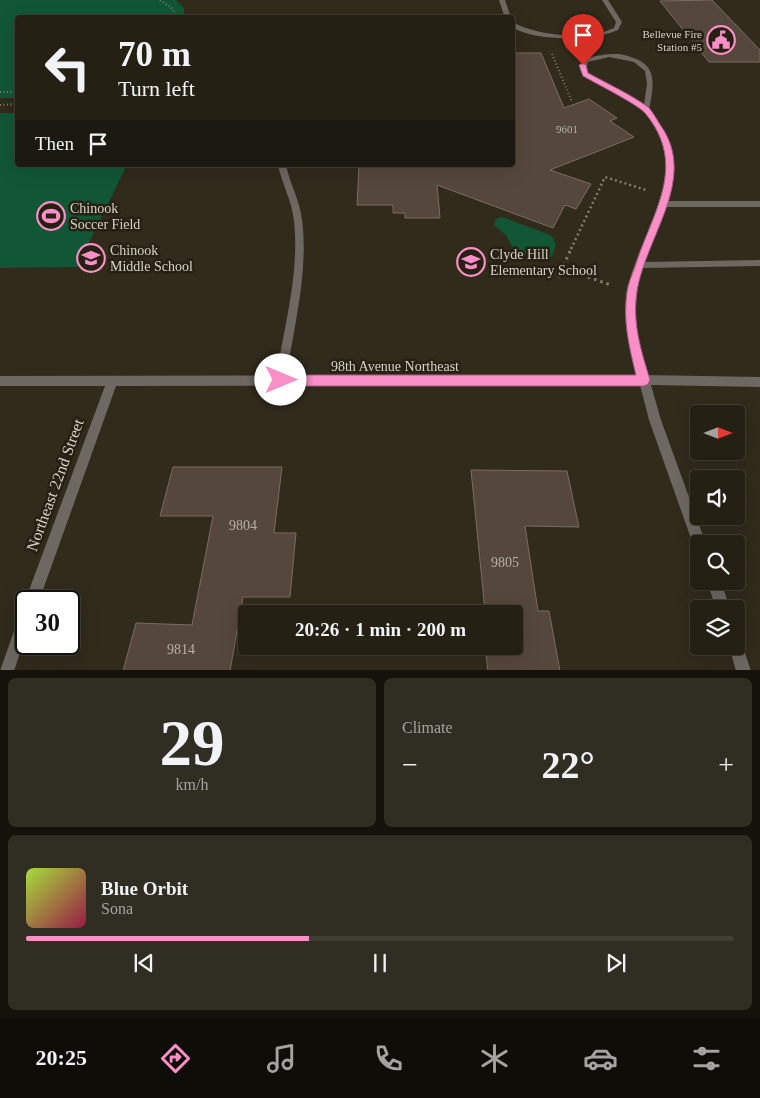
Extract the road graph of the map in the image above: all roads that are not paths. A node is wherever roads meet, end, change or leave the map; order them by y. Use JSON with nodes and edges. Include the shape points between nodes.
{"nodes":[{"id":1,"x":502,"y":0,"type":"edge"},
{"id":2,"x":605,"y":0,"type":"edge"},
{"id":3,"x":507,"y":15,"type":"edge"},
{"id":4,"x":515,"y":27,"type":"edge"},
{"id":5,"x":646,"y":110,"type":"junction"},
{"id":6,"x":283,"y":167,"type":"edge"},
{"id":7,"x":663,"y":204,"type":"junction"},
{"id":8,"x":760,"y":204,"type":"edge"},
{"id":9,"x":760,"y":263,"type":"edge"},
{"id":10,"x":641,"y":265,"type":"junction"},
{"id":11,"x":281,"y":380,"type":"junction"},
{"id":12,"x":644,"y":380,"type":"junction"},
{"id":13,"x":0,"y":381,"type":"edge"},
{"id":14,"x":112,"y":381,"type":"junction"},
{"id":15,"x":760,"y":382,"type":"edge"},
{"id":16,"x":697,"y":535,"type":"edge"},
{"id":17,"x":36,"y":590,"type":"edge"},
{"id":18,"x":15,"y":646,"type":"edge"},
{"id":19,"x":739,"y":655,"type":"edge"},
{"id":20,"x":6,"y":670,"type":"edge"},
{"id":21,"x":744,"y":670,"type":"edge"}],
"edges":[{"from":1,"to":3,"type":"street"},
{"from":2,"to":4,"type":"street","via":[[619,22],[616,29],[602,35],[540,34]]},
{"from":5,"to":5,"type":"street","via":[[585,74],[582,70],[586,61],[597,56],[616,56],[643,65],[650,77]]},
{"from":5,"to":7,"type":"street","via":[[665,137],[671,168],[669,189]]},
{"from":6,"to":11,"type":"street","via":[[298,218],[301,250]]},
{"from":7,"to":8,"type":"street"},
{"from":7,"to":10,"type":"street"},
{"from":9,"to":10,"type":"street"},
{"from":10,"to":12,"type":"street","via":[[632,290],[630,321]]},
{"from":11,"to":12,"type":"street","name":"98th Avenue Northeast"},
{"from":11,"to":14,"type":"street","name":"98th Avenue Northeast"},
{"from":12,"to":15,"type":"street","name":"98th Avenue Northeast"},
{"from":12,"to":16,"type":"street"},
{"from":13,"to":14,"type":"street","name":"98th Avenue Northeast"},
{"from":14,"to":17,"type":"street","name":"Northeast 22nd Street"},
{"from":18,"to":20,"type":"street"},
{"from":19,"to":21,"type":"street"}]}
